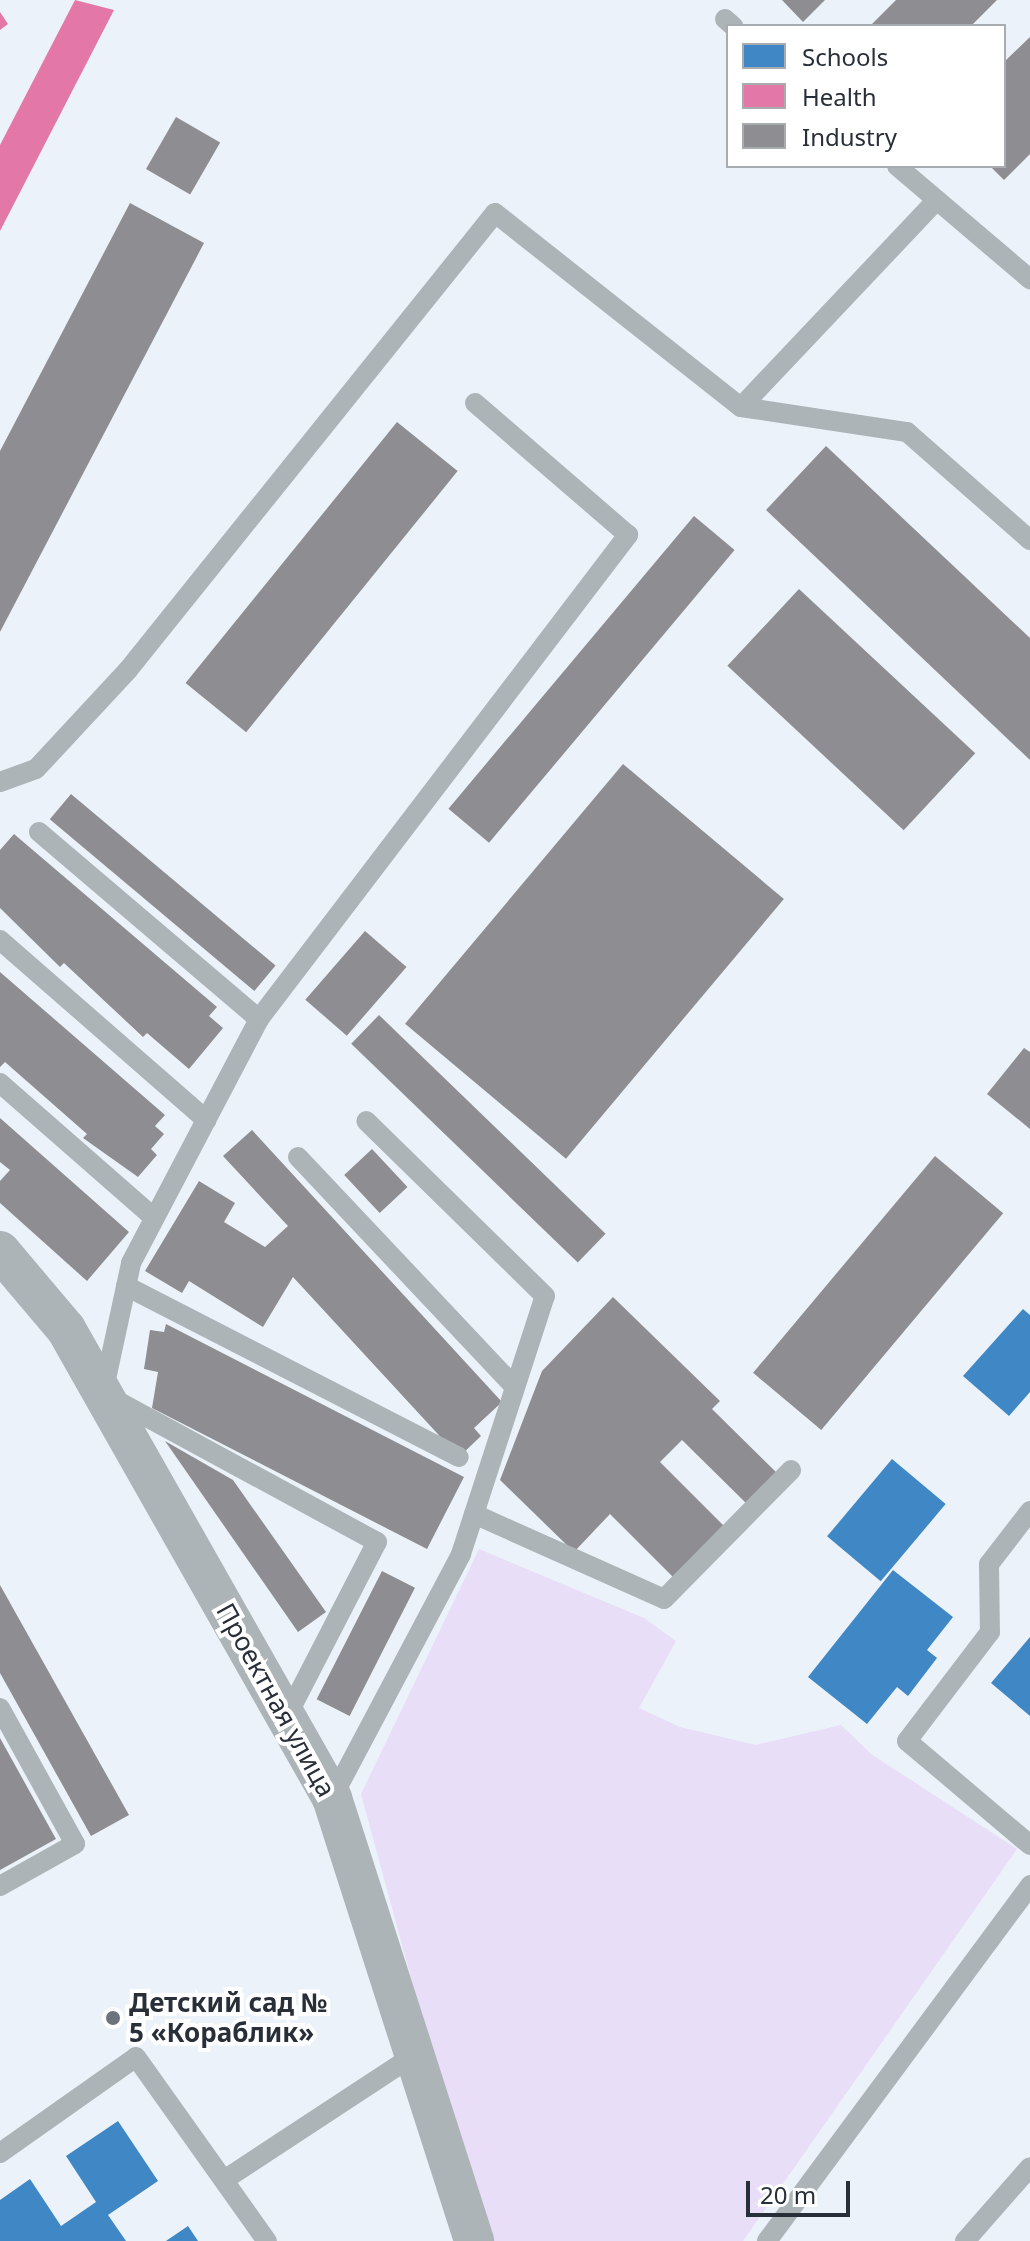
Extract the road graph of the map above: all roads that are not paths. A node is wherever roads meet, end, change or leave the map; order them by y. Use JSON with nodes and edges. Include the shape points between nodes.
{"nodes":[{"id":1,"x":899,"y":168,"type":"edge"},
{"id":2,"x":937,"y":200,"type":"junction"},
{"id":3,"x":1030,"y":279,"type":"edge"},
{"id":4,"x":475,"y":403,"type":"dead end"},
{"id":5,"x":741,"y":407,"type":"junction"},
{"id":6,"x":1030,"y":540,"type":"edge"},
{"id":7,"x":0,"y":782,"type":"edge"},
{"id":8,"x":39,"y":832,"type":"dead end"},
{"id":9,"x":0,"y":940,"type":"edge"},
{"id":10,"x":259,"y":1019,"type":"junction"},
{"id":11,"x":0,"y":1083,"type":"edge"},
{"id":12,"x":206,"y":1120,"type":"junction"},
{"id":13,"x":366,"y":1121,"type":"dead end"},
{"id":14,"x":298,"y":1157,"type":"dead end"},
{"id":15,"x":154,"y":1218,"type":"junction"},
{"id":16,"x":0,"y":1251,"type":"edge"},
{"id":17,"x":126,"y":1286,"type":"junction"},
{"id":18,"x":515,"y":1387,"type":"junction"},
{"id":19,"x":103,"y":1393,"type":"junction"},
{"id":20,"x":459,"y":1457,"type":"dead end"},
{"id":21,"x":791,"y":1470,"type":"dead end"},
{"id":22,"x":1030,"y":1511,"type":"edge"},
{"id":23,"x":474,"y":1514,"type":"junction"},
{"id":24,"x":0,"y":1708,"type":"edge"},
{"id":25,"x":287,"y":1716,"type":"junction"},
{"id":26,"x":332,"y":1798,"type":"junction"},
{"id":27,"x":1030,"y":1845,"type":"edge"},
{"id":28,"x":1030,"y":1885,"type":"edge"},
{"id":29,"x":0,"y":1886,"type":"edge"},
{"id":30,"x":410,"y":2058,"type":"junction"},
{"id":31,"x":0,"y":2153,"type":"edge"},
{"id":32,"x":1030,"y":2167,"type":"edge"},
{"id":33,"x":224,"y":2180,"type":"junction"},
{"id":34,"x":267,"y":2241,"type":"edge"},
{"id":35,"x":474,"y":2241,"type":"edge"},
{"id":36,"x":767,"y":2241,"type":"edge"},
{"id":37,"x":965,"y":2241,"type":"edge"}],
"edges":[{"from":1,"to":2,"type":"lane"},
{"from":2,"to":3,"type":"lane"},
{"from":2,"to":5,"type":"lane"},
{"from":4,"to":10,"type":"lane","via":[[628,535]]},
{"from":5,"to":6,"type":"lane","via":[[907,432]]},
{"from":5,"to":7,"type":"lane","via":[[495,213],[128,670],[36,769]]},
{"from":8,"to":10,"type":"lane"},
{"from":9,"to":12,"type":"lane"},
{"from":10,"to":12,"type":"lane"},
{"from":11,"to":15,"type":"lane"},
{"from":12,"to":15,"type":"lane"},
{"from":13,"to":18,"type":"lane","via":[[545,1296]]},
{"from":14,"to":18,"type":"lane"},
{"from":15,"to":17,"type":"lane"},
{"from":16,"to":19,"type":"street","name":"Проектная улица","via":[[66,1329]]},
{"from":17,"to":19,"type":"lane"},
{"from":17,"to":20,"type":"lane"},
{"from":18,"to":23,"type":"lane"},
{"from":19,"to":25,"type":"street","name":"Проектная улица"},
{"from":19,"to":25,"type":"lane","via":[[377,1542]]},
{"from":21,"to":23,"type":"lane","via":[[664,1599]]},
{"from":22,"to":27,"type":"lane","via":[[989,1564],[990,1632],[907,1741]]},
{"from":23,"to":26,"type":"lane","via":[[461,1554]]},
{"from":24,"to":29,"type":"lane","via":[[75,1844]]},
{"from":25,"to":26,"type":"street","name":"Проектная улица"},
{"from":26,"to":30,"type":"street","name":"Проектная улица"},
{"from":28,"to":36,"type":"lane"},
{"from":30,"to":33,"type":"lane"},
{"from":30,"to":35,"type":"street","name":"Проектная улица"},
{"from":31,"to":33,"type":"lane","via":[[136,2057]]},
{"from":32,"to":37,"type":"lane"},
{"from":33,"to":34,"type":"lane"}]}
